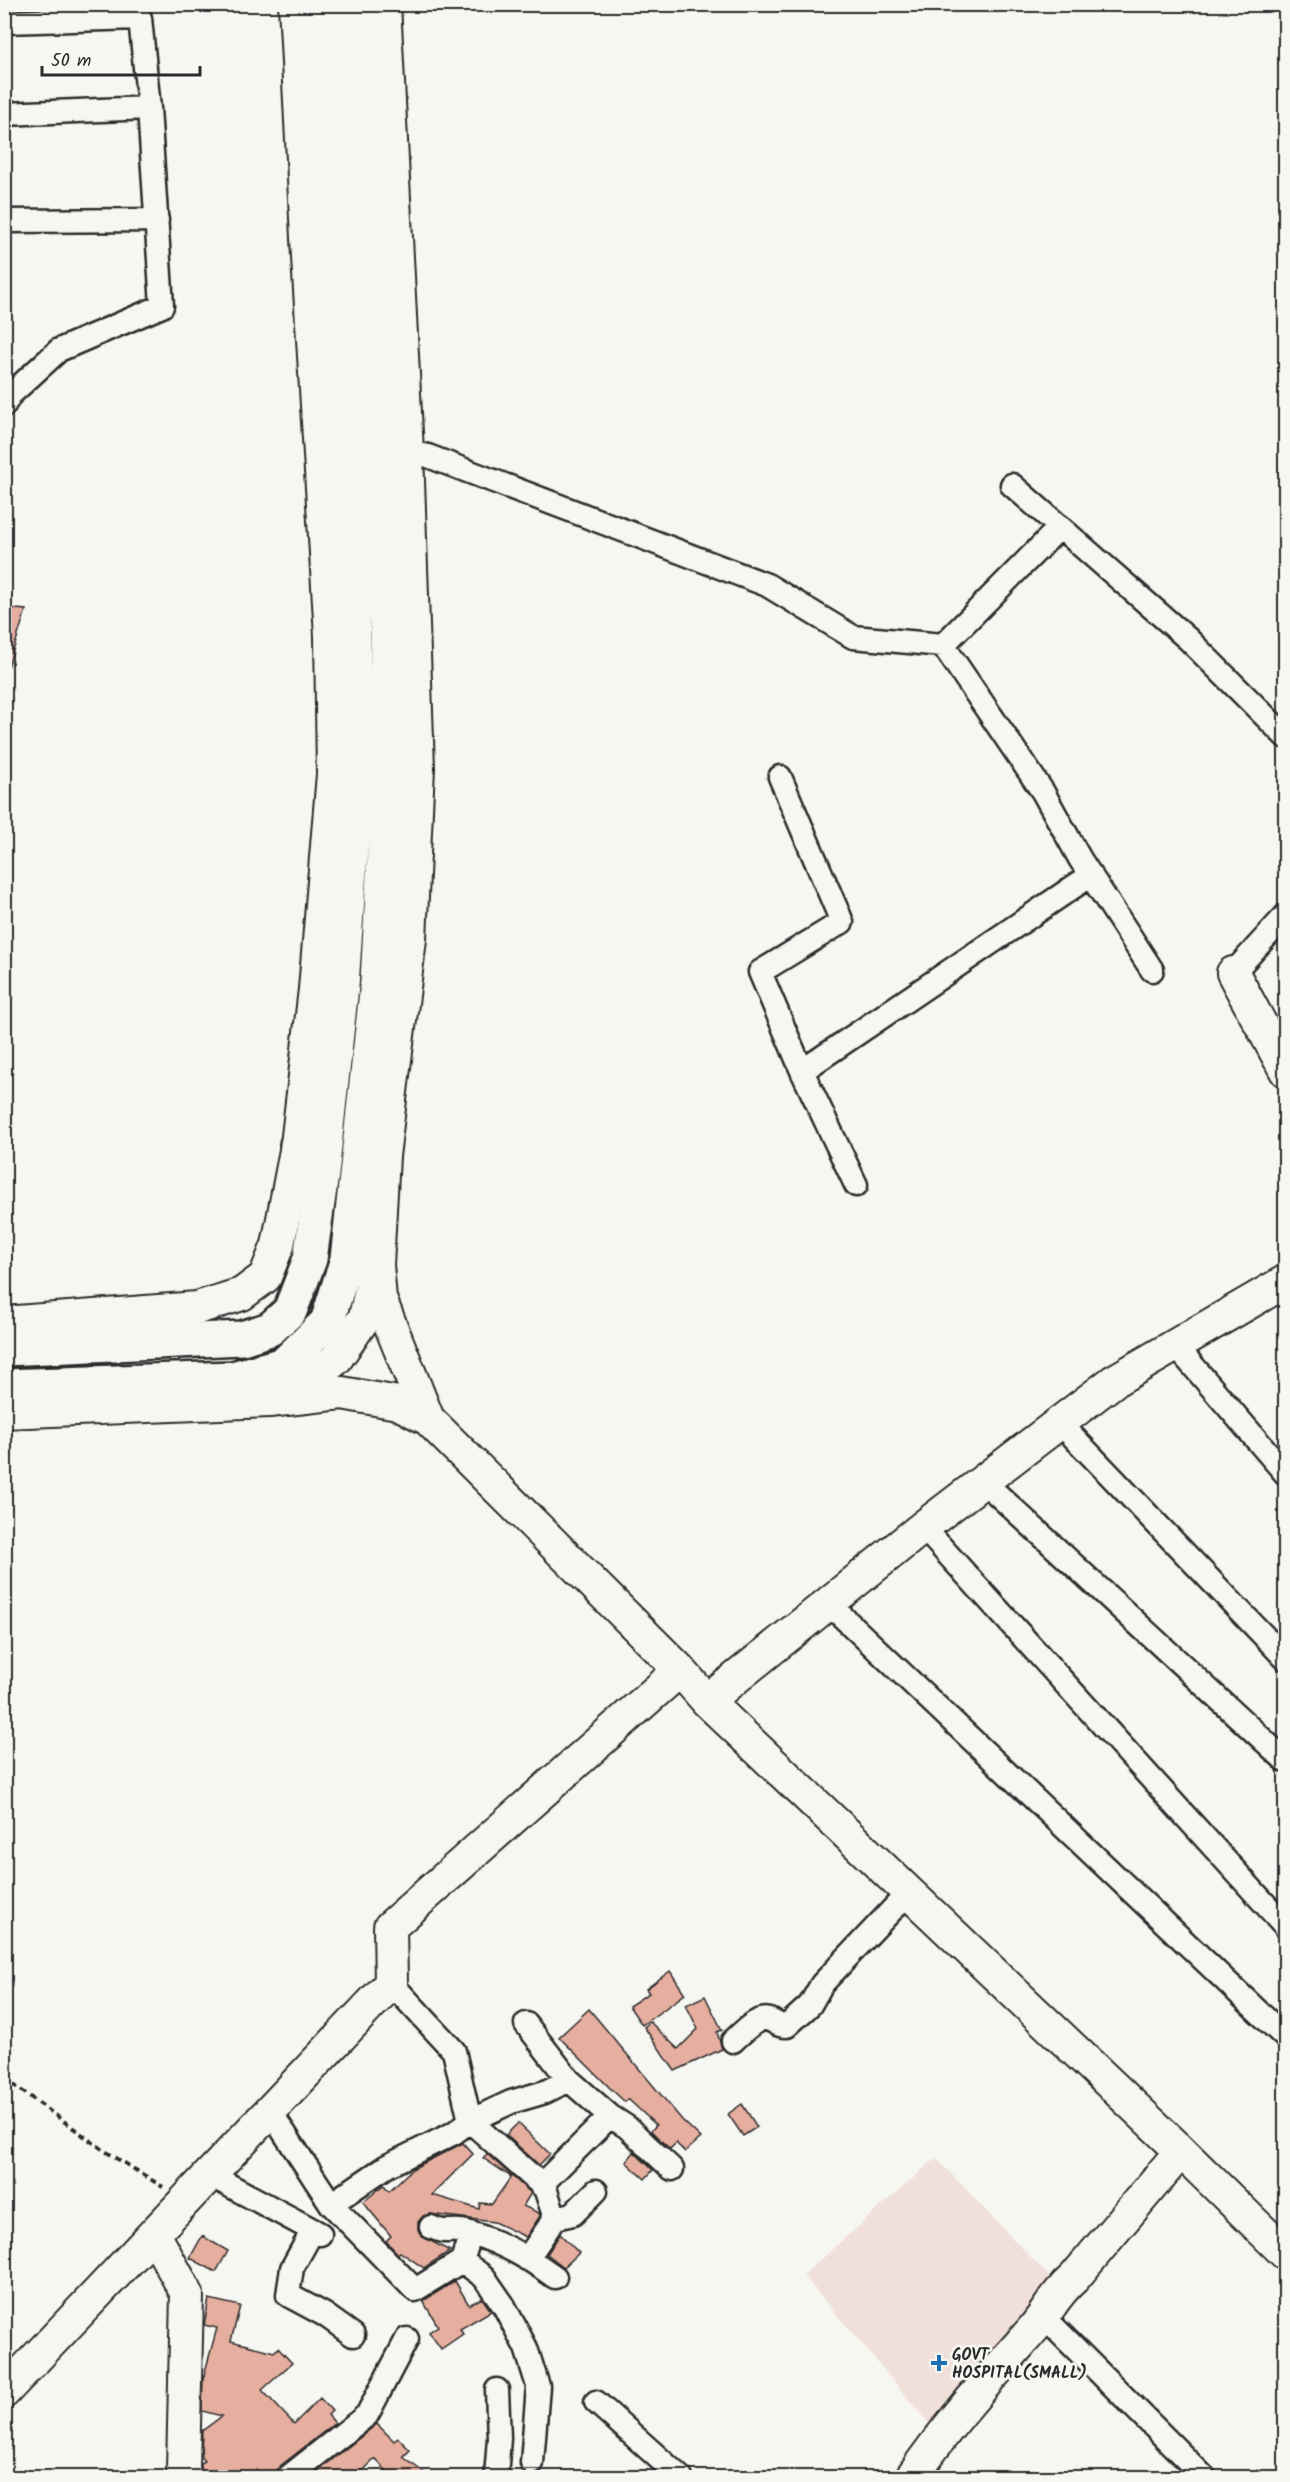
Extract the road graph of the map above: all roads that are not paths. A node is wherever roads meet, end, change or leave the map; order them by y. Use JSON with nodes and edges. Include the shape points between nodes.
{"nodes":[{"id":1,"x":296,"y":4,"type":"edge"},
{"id":2,"x":324,"y":4,"type":"edge"},
{"id":3,"x":356,"y":4,"type":"edge"},
{"id":4,"x":384,"y":4,"type":"edge"},
{"id":5,"x":4,"y":22,"type":"edge"},
{"id":6,"x":149,"y":108,"type":"junction"},
{"id":7,"x":4,"y":114,"type":"edge"},
{"id":8,"x":157,"y":220,"type":"junction"},
{"id":9,"x":4,"y":221,"type":"edge"},
{"id":10,"x":4,"y":405,"type":"edge"},
{"id":11,"x":407,"y":452,"type":"junction"},
{"id":12,"x":1012,"y":485,"type":"dead end"},
{"id":13,"x":1060,"y":527,"type":"junction"},
{"id":14,"x":943,"y":645,"type":"junction"},
{"id":15,"x":1286,"y":736,"type":"edge"},
{"id":16,"x":780,"y":777,"type":"dead end"},
{"id":17,"x":1091,"y":875,"type":"junction"},
{"id":18,"x":1286,"y":915,"type":"edge"},
{"id":19,"x":1152,"y":970,"type":"dead end"},
{"id":20,"x":1233,"y":973,"type":"joint"},
{"id":21,"x":802,"y":1071,"type":"junction"},
{"id":22,"x":1286,"y":1071,"type":"edge"},
{"id":23,"x":297,"y":1145,"type":"junction"},
{"id":24,"x":322,"y":1174,"type":"junction"},
{"id":25,"x":856,"y":1185,"type":"dead end"},
{"id":26,"x":377,"y":1265,"type":"junction"},
{"id":27,"x":1286,"y":1281,"type":"edge"},
{"id":28,"x":4,"y":1323,"type":"edge"},
{"id":29,"x":114,"y":1331,"type":"junction"},
{"id":30,"x":1176,"y":1346,"type":"junction"},
{"id":31,"x":4,"y":1349,"type":"edge"},
{"id":32,"x":4,"y":1386,"type":"edge"},
{"id":33,"x":269,"y":1401,"type":"junction"},
{"id":34,"x":4,"y":1412,"type":"edge"},
{"id":35,"x":428,"y":1419,"type":"junction"},
{"id":36,"x":1060,"y":1422,"type":"junction"},
{"id":37,"x":1286,"y":1474,"type":"edge"},
{"id":38,"x":984,"y":1482,"type":"junction"},
{"id":39,"x":923,"y":1527,"type":"junction"},
{"id":40,"x":830,"y":1604,"type":"junction"},
{"id":41,"x":1286,"y":1659,"type":"edge"},
{"id":42,"x":680,"y":1670,"type":"junction"},
{"id":43,"x":707,"y":1701,"type":"junction"},
{"id":44,"x":1286,"y":1761,"type":"edge"},
{"id":45,"x":909,"y":1892,"type":"junction"},
{"id":46,"x":1286,"y":1927,"type":"edge"},
{"id":47,"x":391,"y":1983,"type":"junction"},
{"id":48,"x":526,"y":2024,"type":"dead end"},
{"id":49,"x":1286,"y":2038,"type":"edge"},
{"id":50,"x":733,"y":2041,"type":"dead end"},
{"id":51,"x":569,"y":2080,"type":"junction"},
{"id":52,"x":270,"y":2111,"type":"junction"},
{"id":53,"x":609,"y":2116,"type":"junction"},
{"id":54,"x":470,"y":2121,"type":"junction"},
{"id":55,"x":1181,"y":2151,"type":"junction"},
{"id":56,"x":672,"y":2169,"type":"dead end"},
{"id":57,"x":210,"y":2175,"type":"junction"},
{"id":58,"x":541,"y":2185,"type":"junction"},
{"id":59,"x":596,"y":2191,"type":"dead end"},
{"id":60,"x":331,"y":2204,"type":"junction"},
{"id":61,"x":555,"y":2218,"type":"junction"},
{"id":62,"x":431,"y":2227,"type":"dead end"},
{"id":63,"x":471,"y":2233,"type":"junction"},
{"id":64,"x":154,"y":2234,"type":"junction"},
{"id":65,"x":1286,"y":2254,"type":"edge"},
{"id":66,"x":527,"y":2259,"type":"junction"},
{"id":67,"x":462,"y":2261,"type":"junction"},
{"id":68,"x":555,"y":2277,"type":"dead end"},
{"id":69,"x":1044,"y":2317,"type":"junction"},
{"id":70,"x":353,"y":2335,"type":"dead end"},
{"id":71,"x":406,"y":2339,"type":"dead end"},
{"id":72,"x":497,"y":2390,"type":"dead end"},
{"id":73,"x":4,"y":2392,"type":"edge"},
{"id":74,"x":596,"y":2402,"type":"dead end"},
{"id":75,"x":532,"y":2463,"type":"dead end"},
{"id":76,"x":186,"y":2478,"type":"edge"},
{"id":77,"x":287,"y":2478,"type":"edge"},
{"id":78,"x":496,"y":2478,"type":"edge"},
{"id":79,"x":681,"y":2478,"type":"edge"},
{"id":80,"x":911,"y":2478,"type":"edge"},
{"id":81,"x":1205,"y":2478,"type":"edge"}],
"edges":[{"from":1,"to":23,"type":"main road","via":[[331,636],[333,774]]},
{"from":2,"to":24,"type":"highway","via":[[349,456],[357,765],[342,986]]},
{"from":3,"to":32,"type":"highway","via":[[387,634],[389,768],[377,982],[347,1259],[327,1322],[284,1364],[233,1378]]},
{"from":4,"to":11,"type":"main road"},
{"from":5,"to":6,"type":"street","via":[[140,18]]},
{"from":6,"to":7,"type":"street"},
{"from":6,"to":8,"type":"street"},
{"from":8,"to":9,"type":"street"},
{"from":8,"to":10,"type":"street","via":[[162,306],[59,350]]},
{"from":11,"to":14,"type":"street","via":[[428,456],[767,585],[853,637]]},
{"from":11,"to":26,"type":"main road","via":[[418,768],[410,939],[383,1156]]},
{"from":12,"to":13,"type":"street"},
{"from":13,"to":14,"type":"street"},
{"from":13,"to":15,"type":"street","via":[[1188,639]]},
{"from":14,"to":17,"type":"street","via":[[1043,792]]},
{"from":16,"to":21,"type":"street","via":[[842,922],[760,972]]},
{"from":17,"to":19,"type":"street"},
{"from":17,"to":21,"type":"street"},
{"from":18,"to":20,"type":"street"},
{"from":20,"to":22,"type":"main road"},
{"from":21,"to":25,"type":"street"},
{"from":23,"to":24,"type":"highway"},
{"from":23,"to":29,"type":"main road","via":[[278,1245],[265,1277],[242,1294]]},
{"from":24,"to":29,"type":"highway","via":[[310,1259],[290,1311],[270,1329],[242,1338]]},
{"from":26,"to":33,"type":"main road","via":[[365,1317],[336,1359],[307,1383]]},
{"from":26,"to":35,"type":"main road","via":[[380,1299]]},
{"from":27,"to":30,"type":"main road"},
{"from":28,"to":29,"type":"main road"},
{"from":29,"to":31,"type":"highway"},
{"from":30,"to":36,"type":"main road","via":[[1114,1381]]},
{"from":30,"to":37,"type":"street"},
{"from":33,"to":34,"type":"main road"},
{"from":33,"to":35,"type":"main road","via":[[342,1393],[398,1403]]},
{"from":35,"to":42,"type":"main road"},
{"from":36,"to":38,"type":"main road"},
{"from":36,"to":41,"type":"street"},
{"from":38,"to":39,"type":"main road"},
{"from":38,"to":44,"type":"street"},
{"from":39,"to":40,"type":"main road"},
{"from":39,"to":46,"type":"street"},
{"from":40,"to":43,"type":"main road"},
{"from":40,"to":49,"type":"street"},
{"from":42,"to":43,"type":"main road"},
{"from":42,"to":47,"type":"main road","via":[[390,1927]]},
{"from":43,"to":45,"type":"main road"},
{"from":45,"to":50,"type":"street","via":[[822,1984],[810,2005],[792,2022],[777,2026],[769,2019],[760,2019]]},
{"from":45,"to":55,"type":"main road"},
{"from":47,"to":52,"type":"main road"},
{"from":47,"to":54,"type":"street","via":[[454,2051]]},
{"from":48,"to":51,"type":"street"},
{"from":51,"to":53,"type":"street"},
{"from":51,"to":54,"type":"street"},
{"from":52,"to":57,"type":"main road"},
{"from":52,"to":60,"type":"street"},
{"from":53,"to":56,"type":"street","via":[[627,2127]]},
{"from":53,"to":58,"type":"street"},
{"from":54,"to":58,"type":"street"},
{"from":54,"to":60,"type":"street","via":[[387,2166]]},
{"from":55,"to":65,"type":"main road"},
{"from":55,"to":69,"type":"main road","via":[[1061,2289]]},
{"from":57,"to":64,"type":"main road"},
{"from":57,"to":70,"type":"street","via":[[316,2232],[292,2268],[288,2295]]},
{"from":58,"to":61,"type":"street"},
{"from":59,"to":61,"type":"street","via":[[573,2214]]},
{"from":60,"to":67,"type":"street","via":[[415,2290]]},
{"from":61,"to":66,"type":"street"},
{"from":62,"to":63,"type":"street","via":[[442,2233]]},
{"from":63,"to":66,"type":"street"},
{"from":63,"to":67,"type":"street"},
{"from":64,"to":73,"type":"main road"},
{"from":64,"to":76,"type":"main road","via":[[187,2294],[183,2470]]},
{"from":66,"to":68,"type":"street"},
{"from":67,"to":75,"type":"street","via":[[484,2277],[526,2348],[538,2386]]},
{"from":69,"to":80,"type":"main road","via":[[940,2436]]},
{"from":69,"to":81,"type":"street"},
{"from":71,"to":77,"type":"street","via":[[367,2415]]},
{"from":72,"to":78,"type":"street"},
{"from":74,"to":79,"type":"street"}]}
